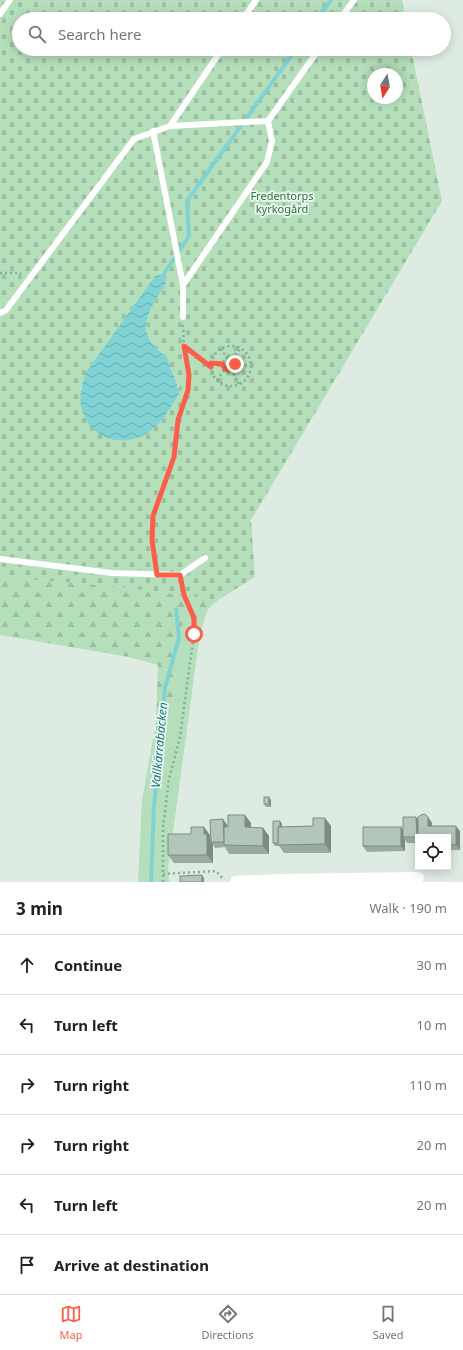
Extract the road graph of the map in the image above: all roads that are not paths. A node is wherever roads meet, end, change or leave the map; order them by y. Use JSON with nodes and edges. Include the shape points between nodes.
{"nodes":[{"id":1,"x":10,"y":0,"type":"edge"},
{"id":2,"x":256,"y":0,"type":"edge"},
{"id":3,"x":354,"y":0,"type":"edge"},
{"id":4,"x":248,"y":12,"type":"edge"},
{"id":5,"x":345,"y":12,"type":"edge"},
{"id":6,"x":0,"y":14,"type":"edge"},
{"id":7,"x":217,"y":56,"type":"edge"},
{"id":8,"x":314,"y":56,"type":"edge"},
{"id":9,"x":268,"y":121,"type":"junction"},
{"id":10,"x":170,"y":126,"type":"junction"},
{"id":11,"x":153,"y":131,"type":"junction"},
{"id":12,"x":182,"y":285,"type":"junction"},
{"id":13,"x":0,"y":313,"type":"edge"},
{"id":14,"x":183,"y":317,"type":"road end"},
{"id":15,"x":205,"y":558,"type":"dead end"},
{"id":16,"x":0,"y":559,"type":"edge"},
{"id":17,"x":418,"y":878,"type":"dead end"},
{"id":18,"x":282,"y":881,"type":"edge"},
{"id":19,"x":236,"y":882,"type":"edge"}],
"edges":[{"from":1,"to":6,"type":"lane"},
{"from":2,"to":4,"type":"lane"},
{"from":3,"to":5,"type":"lane"},
{"from":7,"to":10,"type":"lane"},
{"from":8,"to":9,"type":"lane"},
{"from":9,"to":10,"type":"lane"},
{"from":9,"to":12,"type":"lane","via":[[272,140],[267,162]]},
{"from":10,"to":11,"type":"lane"},
{"from":11,"to":12,"type":"lane"},
{"from":11,"to":13,"type":"lane","via":[[134,139],[35,273],[6,310]]},
{"from":12,"to":14,"type":"lane"},
{"from":15,"to":16,"type":"lane","via":[[180,575],[112,574]]},
{"from":17,"to":18,"type":"street"},
{"from":18,"to":19,"type":"street"}]}
